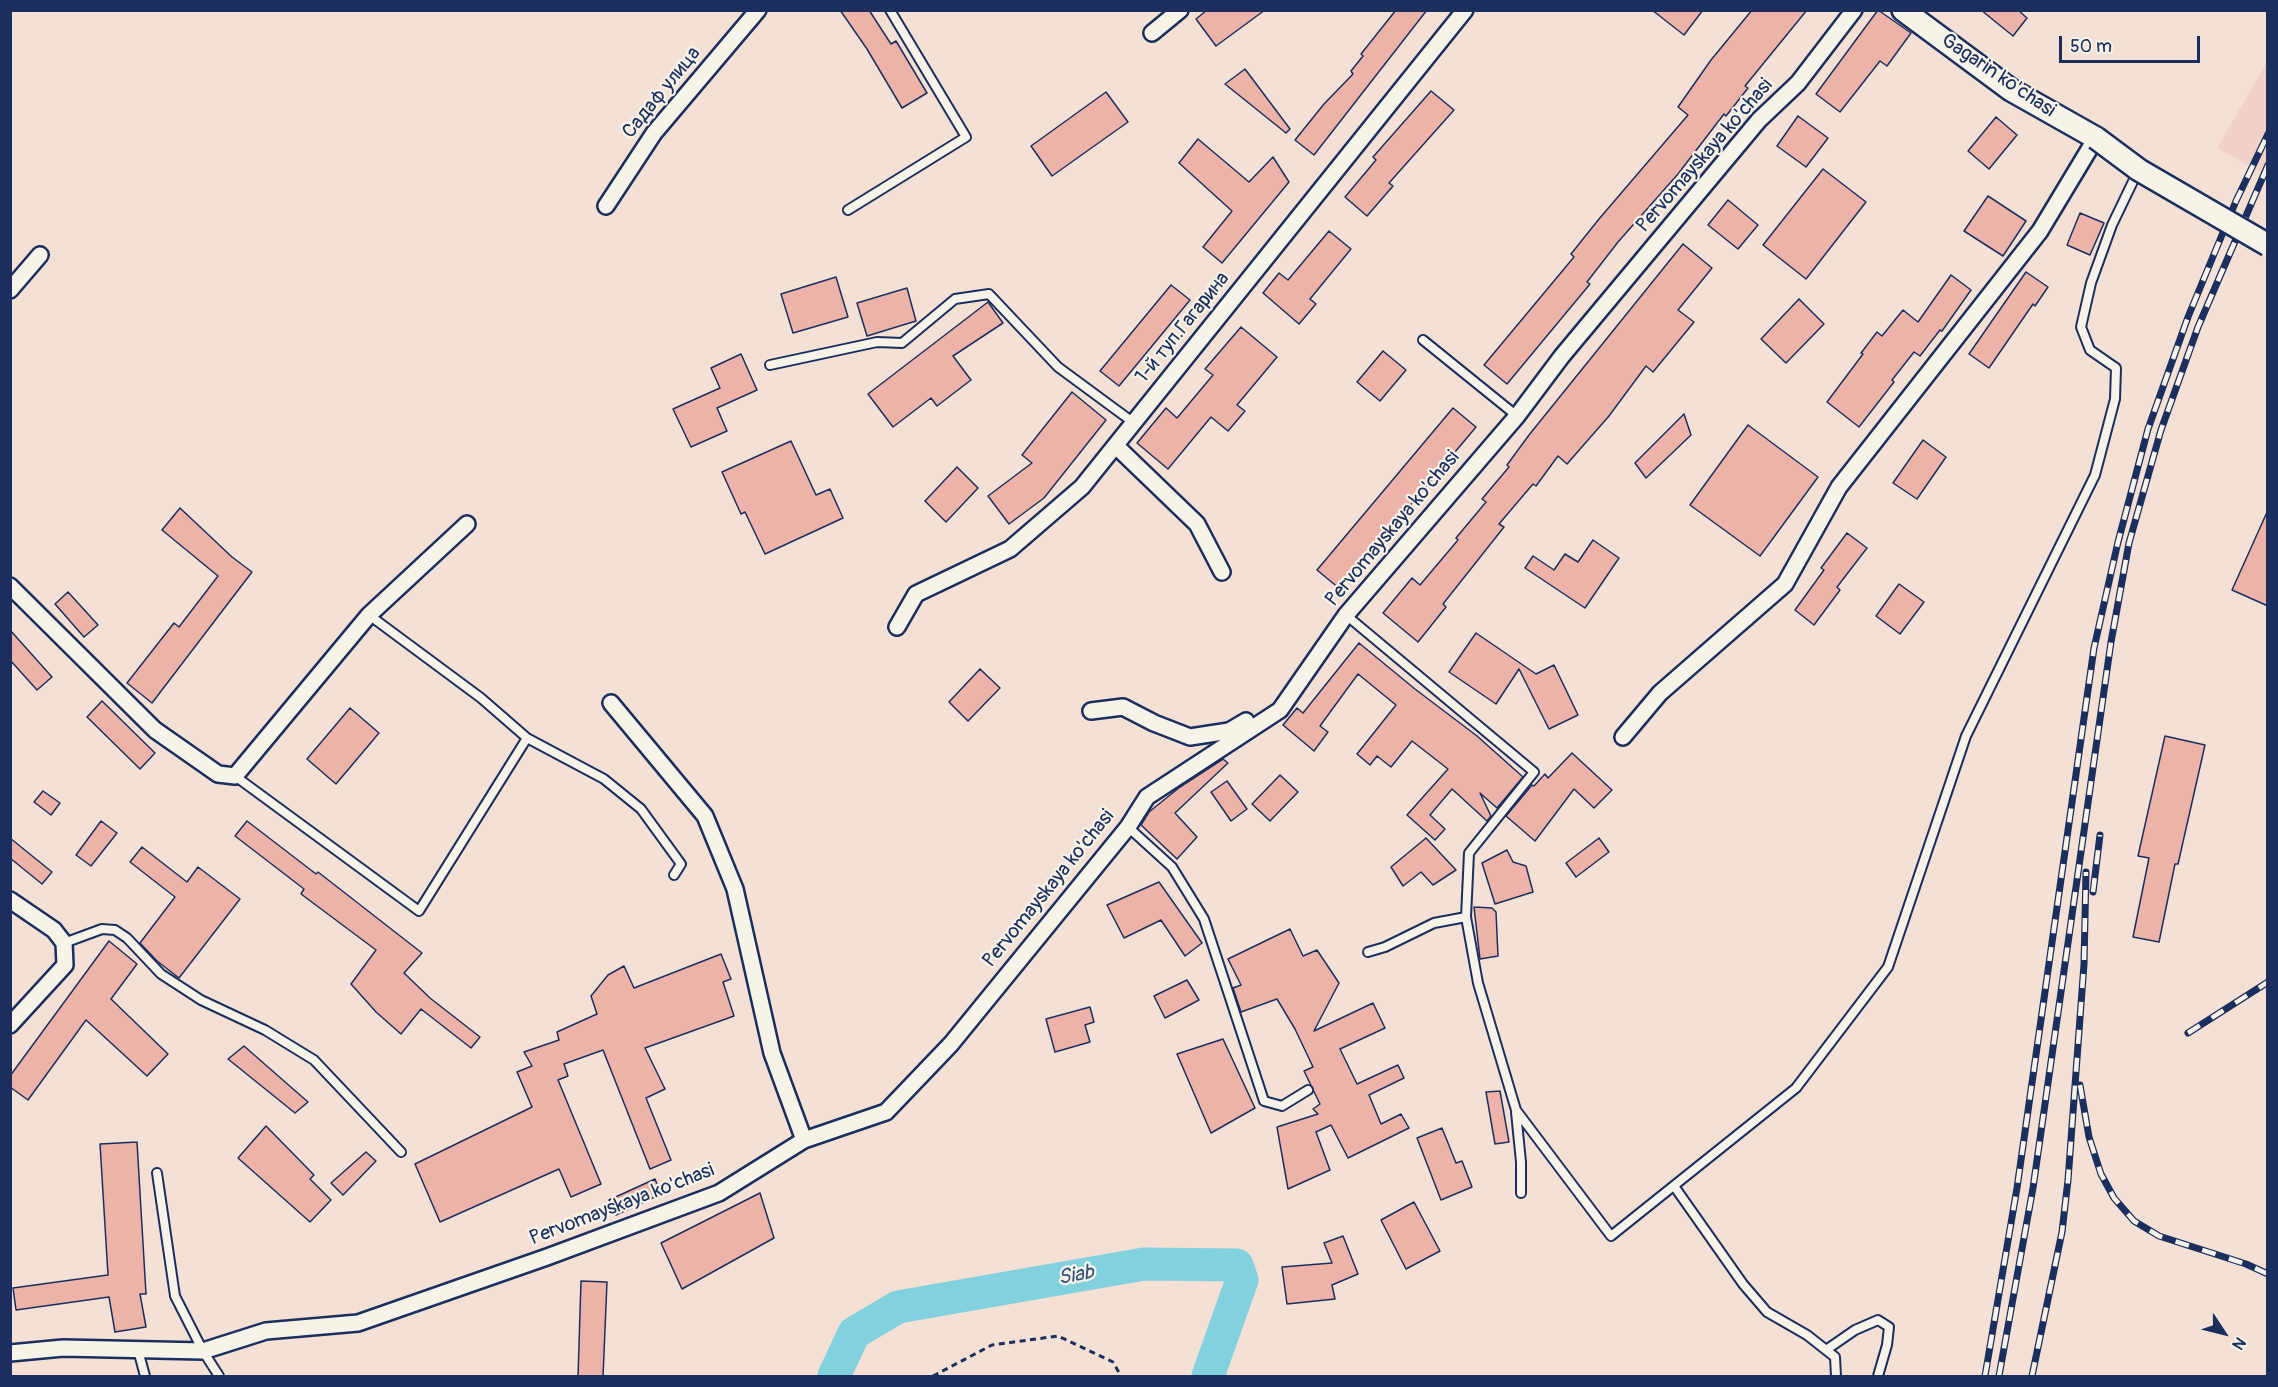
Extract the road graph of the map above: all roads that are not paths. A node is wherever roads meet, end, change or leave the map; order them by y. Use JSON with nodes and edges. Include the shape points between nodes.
{"nodes":[{"id":1,"x":758,"y":10,"type":"edge"},
{"id":2,"x":890,"y":10,"type":"edge"},
{"id":3,"x":1179,"y":10,"type":"edge"},
{"id":4,"x":1465,"y":10,"type":"edge"},
{"id":5,"x":1854,"y":10,"type":"edge"},
{"id":6,"x":1903,"y":10,"type":"edge"},
{"id":7,"x":1152,"y":33,"type":"dead end"},
{"id":8,"x":2096,"y":138,"type":"junction"},
{"id":9,"x":2139,"y":170,"type":"junction"},
{"id":10,"x":606,"y":206,"type":"dead end"},
{"id":11,"x":848,"y":210,"type":"dead end"},
{"id":12,"x":2268,"y":245,"type":"edge"},
{"id":13,"x":40,"y":255,"type":"dead end"},
{"id":14,"x":10,"y":290,"type":"edge"},
{"id":15,"x":1423,"y":340,"type":"dead end"},
{"id":16,"x":770,"y":365,"type":"dead end"},
{"id":17,"x":1516,"y":416,"type":"junction"},
{"id":18,"x":1134,"y":423,"type":"junction"},
{"id":19,"x":1116,"y":446,"type":"junction"},
{"id":20,"x":467,"y":524,"type":"dead end"},
{"id":21,"x":1222,"y":572,"type":"dead end"},
{"id":22,"x":10,"y":586,"type":"edge"},
{"id":23,"x":369,"y":615,"type":"junction"},
{"id":24,"x":1346,"y":615,"type":"junction"},
{"id":25,"x":897,"y":627,"type":"dead end"},
{"id":26,"x":611,"y":703,"type":"dead end"},
{"id":27,"x":1091,"y":711,"type":"dead end"},
{"id":28,"x":1623,"y":737,"type":"dead end"},
{"id":29,"x":527,"y":738,"type":"junction"},
{"id":30,"x":235,"y":776,"type":"junction"},
{"id":31,"x":1128,"y":827,"type":"junction"},
{"id":32,"x":674,"y":875,"type":"dead end"},
{"id":33,"x":10,"y":900,"type":"edge"},
{"id":34,"x":1466,"y":917,"type":"junction"},
{"id":35,"x":64,"y":943,"type":"junction"},
{"id":36,"x":1368,"y":952,"type":"dead end"},
{"id":37,"x":10,"y":1025,"type":"edge"},
{"id":38,"x":1308,"y":1090,"type":"dead end"},
{"id":39,"x":1516,"y":1110,"type":"junction"},
{"id":40,"x":804,"y":1140,"type":"junction"},
{"id":41,"x":401,"y":1152,"type":"dead end"},
{"id":42,"x":157,"y":1173,"type":"dead end"},
{"id":43,"x":1674,"y":1186,"type":"junction"},
{"id":44,"x":1521,"y":1193,"type":"dead end"},
{"id":45,"x":138,"y":1350,"type":"junction"},
{"id":46,"x":1826,"y":1350,"type":"junction"},
{"id":47,"x":203,"y":1351,"type":"junction"},
{"id":48,"x":10,"y":1353,"type":"edge"},
{"id":49,"x":145,"y":1377,"type":"edge"},
{"id":50,"x":219,"y":1377,"type":"edge"},
{"id":51,"x":1836,"y":1377,"type":"edge"},
{"id":52,"x":1878,"y":1377,"type":"edge"}],
"edges":[{"from":1,"to":10,"type":"street","name":"Садаф улица","via":[[654,133]]},
{"from":2,"to":11,"type":"lane","via":[[966,136]]},
{"from":3,"to":7,"type":"street"},
{"from":4,"to":18,"type":"street","name":"1-й туп.Гагарина"},
{"from":5,"to":17,"type":"street","name":"Pervomayskaya ko'chasi","via":[[1798,83],[1759,120]]},
{"from":6,"to":8,"type":"main road","name":"Gagarin ko'chasi","via":[[2011,90]]},
{"from":8,"to":9,"type":"main road","name":"Gagarin ko'chasi","bridge":true},
{"from":8,"to":28,"type":"street","via":[[2040,231],[1839,487],[1785,584],[1660,693]]},
{"from":9,"to":12,"type":"main road","name":"Gagarin ko'chasi","bridge":true},
{"from":9,"to":43,"type":"lane","via":[[2112,225],[2091,283],[2081,327],[2090,350],[2116,368],[2115,399],[2095,475],[1966,736],[1888,967],[1796,1088]]},
{"from":13,"to":14,"type":"street"},
{"from":15,"to":17,"type":"lane"},
{"from":16,"to":18,"type":"lane","via":[[877,342],[902,343],[955,299],[989,294],[1058,367]]},
{"from":17,"to":24,"type":"street","name":"Pervomayskaya ko'chasi"},
{"from":18,"to":19,"type":"street","name":"1-й туп.Гагарина"},
{"from":19,"to":21,"type":"street","via":[[1197,524]]},
{"from":19,"to":25,"type":"street","name":"1-й туп.Гагарина","via":[[1082,487],[1010,549],[915,594]]},
{"from":20,"to":23,"type":"street"},
{"from":22,"to":30,"type":"street","via":[[155,730],[218,774]]},
{"from":23,"to":29,"type":"lane","via":[[481,698]]},
{"from":23,"to":30,"type":"street"},
{"from":24,"to":27,"type":"street","via":[[1273,703],[1229,731],[1190,737],[1123,707]]},
{"from":24,"to":31,"type":"street","name":"Pervomayskaya ko'chasi","via":[[1280,710],[1147,797]]},
{"from":24,"to":34,"type":"lane","via":[[1534,772],[1469,853]]},
{"from":26,"to":40,"type":"street","via":[[705,816],[735,889],[772,1053]]},
{"from":29,"to":30,"type":"lane","via":[[419,911]]},
{"from":29,"to":32,"type":"lane","via":[[604,779],[642,809],[681,864]]},
{"from":31,"to":38,"type":"lane","via":[[1172,867],[1204,919],[1264,1101],[1282,1106]]},
{"from":31,"to":40,"type":"street","name":"Pervomayskaya ko'chasi","via":[[951,1044],[886,1112]]},
{"from":33,"to":35,"type":"street","via":[[54,930]]},
{"from":34,"to":36,"type":"lane","via":[[1434,923]]},
{"from":34,"to":39,"type":"lane","via":[[1478,983]]},
{"from":35,"to":37,"type":"street","via":[[66,965]]},
{"from":35,"to":41,"type":"lane","via":[[102,929],[115,930],[161,974],[201,1000],[265,1030],[314,1059]]},
{"from":39,"to":43,"type":"lane","via":[[1611,1236]]},
{"from":39,"to":44,"type":"lane"},
{"from":40,"to":47,"type":"street","name":"Pervomayskaya ko'chasi","via":[[719,1193],[548,1257],[358,1323],[266,1331]]},
{"from":42,"to":47,"type":"lane","via":[[175,1296]]},
{"from":43,"to":46,"type":"lane","via":[[1767,1312]]},
{"from":45,"to":47,"type":"street","name":"Pervomayskaya ko'chasi"},
{"from":45,"to":48,"type":"street","name":"Pervomayskaya ko'chasi","via":[[63,1348]]},
{"from":45,"to":49,"type":"lane"},
{"from":46,"to":51,"type":"lane","via":[[1835,1357]]},
{"from":46,"to":52,"type":"lane","via":[[1878,1320],[1889,1328]]},
{"from":47,"to":50,"type":"lane"}]}
